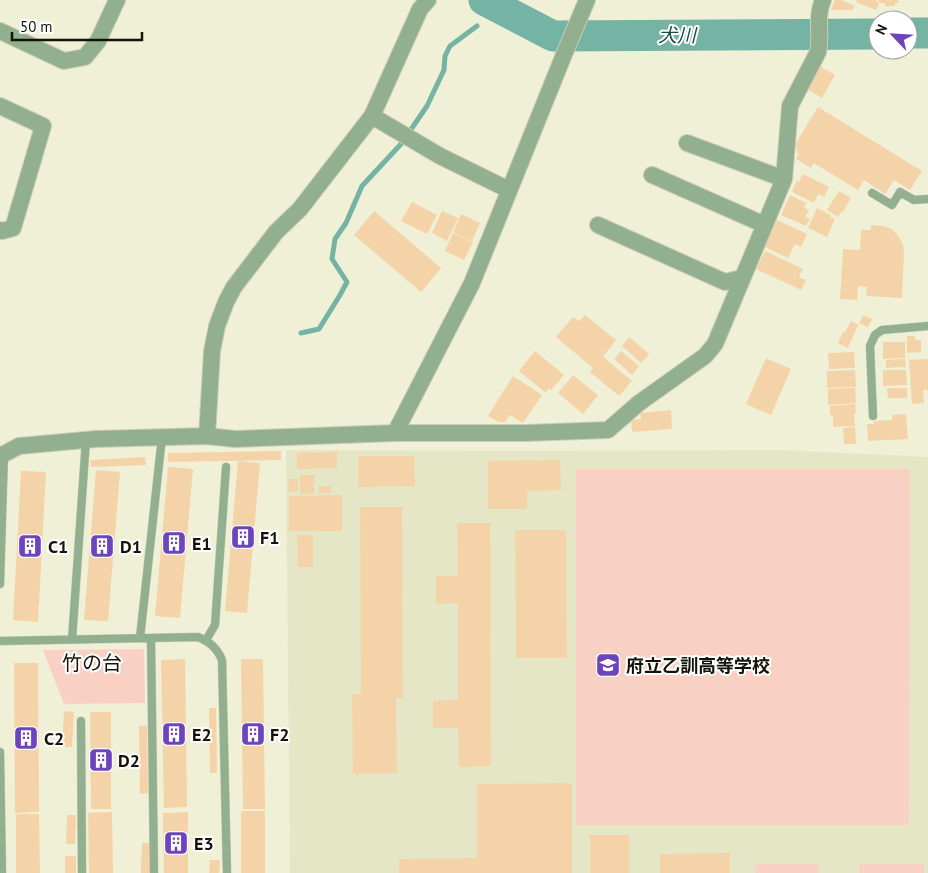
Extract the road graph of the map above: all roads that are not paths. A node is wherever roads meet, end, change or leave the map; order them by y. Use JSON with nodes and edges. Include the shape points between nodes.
{"nodes":[{"id":1,"x":117,"y":0,"type":"edge"},
{"id":2,"x":428,"y":0,"type":"edge"},
{"id":3,"x":587,"y":0,"type":"edge"},
{"id":4,"x":823,"y":0,"type":"edge"},
{"id":5,"x":2,"y":37,"type":"edge"},
{"id":6,"x":0,"y":106,"type":"edge"},
{"id":7,"x":372,"y":116,"type":"junction"},
{"id":8,"x":687,"y":143,"type":"dead end"},
{"id":9,"x":652,"y":175,"type":"dead end"},
{"id":10,"x":784,"y":179,"type":"junction"},
{"id":11,"x":509,"y":190,"type":"junction"},
{"id":12,"x":872,"y":193,"type":"dead end"},
{"id":13,"x":928,"y":199,"type":"edge"},
{"id":14,"x":598,"y":225,"type":"dead end"},
{"id":15,"x":764,"y":225,"type":"junction"},
{"id":16,"x":0,"y":230,"type":"edge"},
{"id":17,"x":742,"y":278,"type":"junction"},
{"id":18,"x":928,"y":326,"type":"edge"},
{"id":19,"x":873,"y":416,"type":"dead end"},
{"id":20,"x":395,"y":433,"type":"junction"},
{"id":21,"x":207,"y":436,"type":"junction"},
{"id":22,"x":162,"y":437,"type":"junction"},
{"id":23,"x":86,"y":440,"type":"junction"},
{"id":24,"x":2,"y":455,"type":"edge"},
{"id":25,"x":226,"y":467,"type":"dead end"},
{"id":26,"x":0,"y":584,"type":"edge"},
{"id":27,"x":140,"y":638,"type":"junction"},
{"id":28,"x":151,"y":638,"type":"junction"},
{"id":29,"x":72,"y":640,"type":"junction"},
{"id":30,"x":206,"y":640,"type":"junction"},
{"id":31,"x":0,"y":641,"type":"edge"},
{"id":32,"x":81,"y":721,"type":"dead end"},
{"id":33,"x":0,"y":752,"type":"edge"},
{"id":34,"x":2,"y":873,"type":"edge"},
{"id":35,"x":82,"y":873,"type":"edge"},
{"id":36,"x":154,"y":873,"type":"edge"},
{"id":37,"x":227,"y":873,"type":"edge"}],
"edges":[{"from":1,"to":5,"type":"street","via":[[98,41],[85,57],[64,61]]},
{"from":2,"to":7,"type":"street","via":[[420,9]]},
{"from":3,"to":11,"type":"street"},
{"from":4,"to":10,"type":"street","via":[[818,22],[818,52],[790,106]]},
{"from":6,"to":16,"type":"street","via":[[43,126],[13,228]]},
{"from":7,"to":11,"type":"street","via":[[440,156]]},
{"from":7,"to":21,"type":"street","via":[[234,287],[217,326],[214,342]]},
{"from":8,"to":10,"type":"street"},
{"from":9,"to":15,"type":"street"},
{"from":10,"to":15,"type":"street"},
{"from":11,"to":20,"type":"street","via":[[472,283]]},
{"from":12,"to":13,"type":"lane","via":[[892,205],[900,192],[914,200]]},
{"from":14,"to":17,"type":"street","via":[[725,282]]},
{"from":15,"to":17,"type":"street"},
{"from":17,"to":20,"type":"street","via":[[715,344],[708,352],[608,430]]},
{"from":18,"to":19,"type":"lane","via":[[882,330],[875,335],[870,346]]},
{"from":20,"to":21,"type":"street","via":[[235,439]]},
{"from":21,"to":22,"type":"street"},
{"from":22,"to":23,"type":"street"},
{"from":22,"to":27,"type":"lane"},
{"from":23,"to":24,"type":"street","via":[[20,446]]},
{"from":23,"to":29,"type":"lane"},
{"from":24,"to":26,"type":"lane"},
{"from":25,"to":30,"type":"lane","via":[[215,625]]},
{"from":27,"to":28,"type":"lane"},
{"from":27,"to":29,"type":"lane"},
{"from":28,"to":30,"type":"lane","via":[[198,637]]},
{"from":28,"to":36,"type":"lane"},
{"from":29,"to":31,"type":"lane"},
{"from":30,"to":37,"type":"lane","via":[[218,650],[222,660]]},
{"from":32,"to":35,"type":"lane"},
{"from":33,"to":34,"type":"lane"}]}
